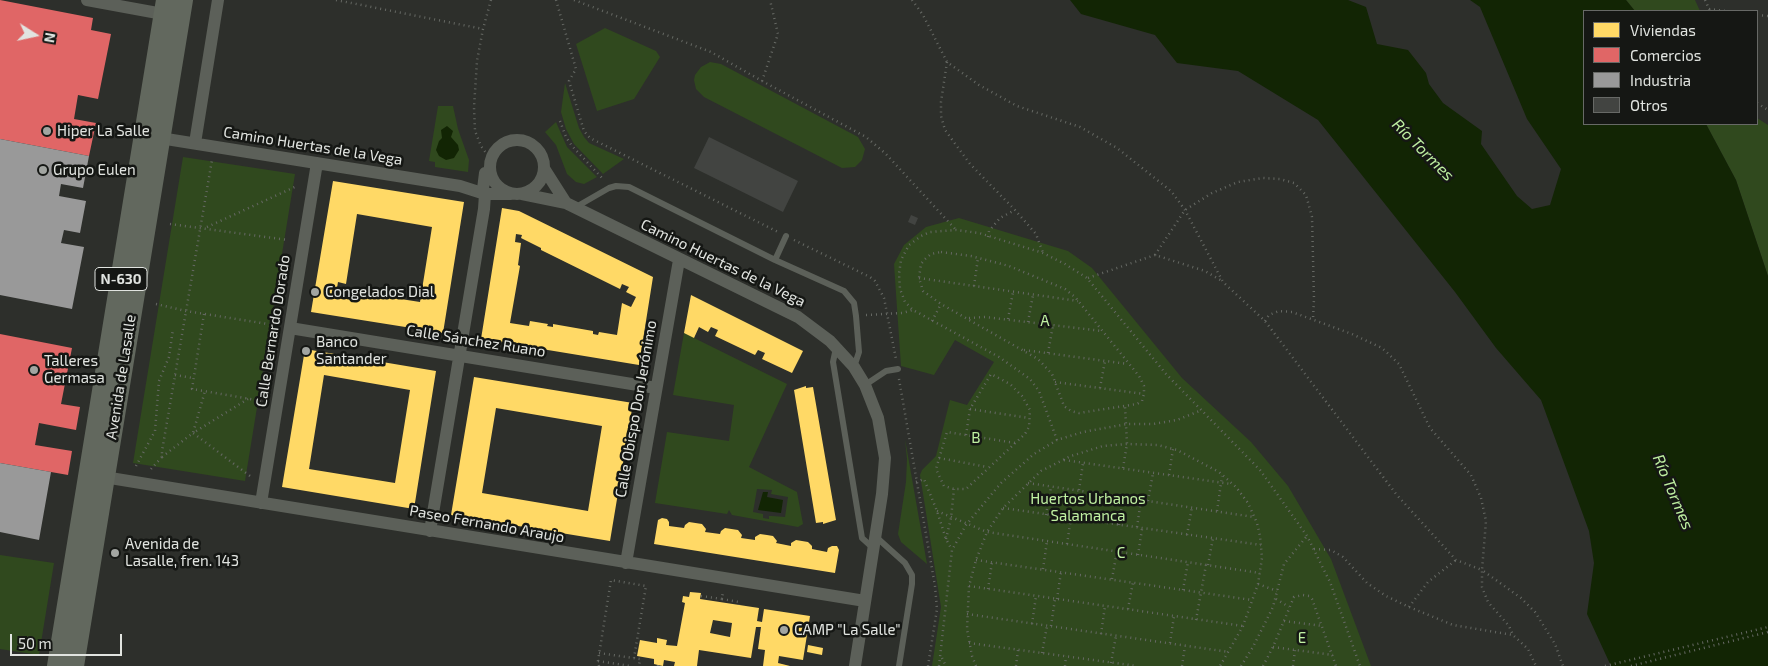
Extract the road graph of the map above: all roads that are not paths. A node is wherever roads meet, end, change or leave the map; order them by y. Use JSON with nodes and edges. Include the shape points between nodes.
{"nodes":[{"id":1,"x":88,"y":0,"type":"edge"},
{"id":2,"x":183,"y":0,"type":"edge"},
{"id":3,"x":218,"y":0,"type":"edge"},
{"id":4,"x":165,"y":7,"type":"edge"},
{"id":5,"x":160,"y":138,"type":"junction"},
{"id":6,"x":195,"y":143,"type":"junction"},
{"id":7,"x":317,"y":163,"type":"junction"},
{"id":8,"x":489,"y":164,"type":"junction"},
{"id":9,"x":545,"y":170,"type":"junction"},
{"id":10,"x":460,"y":186,"type":"junction"},
{"id":11,"x":485,"y":194,"type":"junction"},
{"id":12,"x":517,"y":194,"type":"junction"},
{"id":13,"x":571,"y":205,"type":"junction"},
{"id":14,"x":786,"y":236,"type":"dead end"},
{"id":15,"x":679,"y":260,"type":"junction"},
{"id":16,"x":775,"y":260,"type":"junction"},
{"id":17,"x":290,"y":328,"type":"junction"},
{"id":18,"x":836,"y":346,"type":"junction"},
{"id":19,"x":459,"y":355,"type":"junction"},
{"id":20,"x":854,"y":367,"type":"junction"},
{"id":21,"x":898,"y":369,"type":"dead end"},
{"id":22,"x":864,"y":385,"type":"junction"},
{"id":23,"x":656,"y":388,"type":"junction"},
{"id":24,"x":104,"y":477,"type":"junction"},
{"id":25,"x":261,"y":503,"type":"junction"},
{"id":26,"x":430,"y":531,"type":"junction"},
{"id":27,"x":874,"y":542,"type":"junction"},
{"id":28,"x":626,"y":563,"type":"junction"},
{"id":29,"x":865,"y":601,"type":"junction"},
{"id":30,"x":57,"y":666,"type":"edge"},
{"id":31,"x":74,"y":666,"type":"edge"},
{"id":32,"x":855,"y":666,"type":"edge"},
{"id":33,"x":899,"y":666,"type":"edge"}],
"edges":[{"from":1,"to":4,"type":"street"},
{"from":2,"to":5,"type":"highway","name":"Avenida de Lasalle","number":"N-630"},
{"from":3,"to":6,"type":"street"},
{"from":4,"to":30,"type":"highway","name":"Avenida de Lasalle","number":"N-630"},
{"from":5,"to":6,"type":"street","name":"Camino Huertas de la Vega"},
{"from":5,"to":24,"type":"highway","name":"Avenida de Lasalle","number":"N-630"},
{"from":6,"to":7,"type":"street","name":"Camino Huertas de la Vega"},
{"from":7,"to":10,"type":"street","name":"Camino Huertas de la Vega"},
{"from":7,"to":17,"type":"street","name":"Calle Bernardo Dorado"},
{"from":8,"to":9,"type":"street","via":[[502,144],[519,140],[535,146],[541,153]]},
{"from":8,"to":10,"type":"street","via":[[480,179]]},
{"from":8,"to":11,"type":"street","via":[[483,189]]},
{"from":8,"to":12,"type":"street","via":[[496,184]]},
{"from":9,"to":12,"type":"street","via":[[537,186]]},
{"from":9,"to":13,"type":"street"},
{"from":10,"to":11,"type":"street","name":"Camino Huertas de la Vega"},
{"from":11,"to":12,"type":"street","name":"Camino Huertas de la Vega"},
{"from":11,"to":19,"type":"street"},
{"from":12,"to":13,"type":"street","name":"Camino Huertas de la Vega"},
{"from":13,"to":15,"type":"street","name":"Camino Huertas de la Vega"},
{"from":13,"to":16,"type":"lane","via":[[609,188],[629,187]]},
{"from":14,"to":16,"type":"lane"},
{"from":15,"to":18,"type":"street","name":"Camino Huertas de la Vega","via":[[798,317]]},
{"from":15,"to":23,"type":"street","name":"Calle Obispo Don Jerónimo"},
{"from":16,"to":20,"type":"lane","via":[[850,296],[854,303],[859,352]]},
{"from":17,"to":19,"type":"street","name":"Calle Sánchez Ruano"},
{"from":17,"to":25,"type":"street","name":"Calle Bernardo Dorado"},
{"from":18,"to":20,"type":"street","name":"Camino Huertas de la Vega"},
{"from":18,"to":27,"type":"lane","via":[[833,362],[862,538]]},
{"from":19,"to":23,"type":"street","name":"Calle Sánchez Ruano"},
{"from":19,"to":26,"type":"street"},
{"from":20,"to":22,"type":"street","name":"Camino Huertas de la Vega"},
{"from":21,"to":22,"type":"lane","via":[[886,371]]},
{"from":22,"to":27,"type":"street","name":"Camino Huertas de la Vega","via":[[878,418],[884,458]]},
{"from":23,"to":28,"type":"street","name":"Calle Obispo Don Jerónimo"},
{"from":24,"to":25,"type":"street","name":"Paseo Fernando Araujo"},
{"from":24,"to":31,"type":"highway","name":"Avenida de Lasalle","number":"N-630"},
{"from":25,"to":26,"type":"street","name":"Paseo Fernando Araujo"},
{"from":26,"to":28,"type":"street","name":"Paseo Fernando Araujo"},
{"from":27,"to":29,"type":"street","name":"Camino Huertas de la Vega"},
{"from":27,"to":33,"type":"lane","via":[[905,563],[912,575]]},
{"from":28,"to":29,"type":"street","name":"Paseo Fernando Araujo"},
{"from":29,"to":32,"type":"street","name":"Camino Huertas de la Vega"}]}
